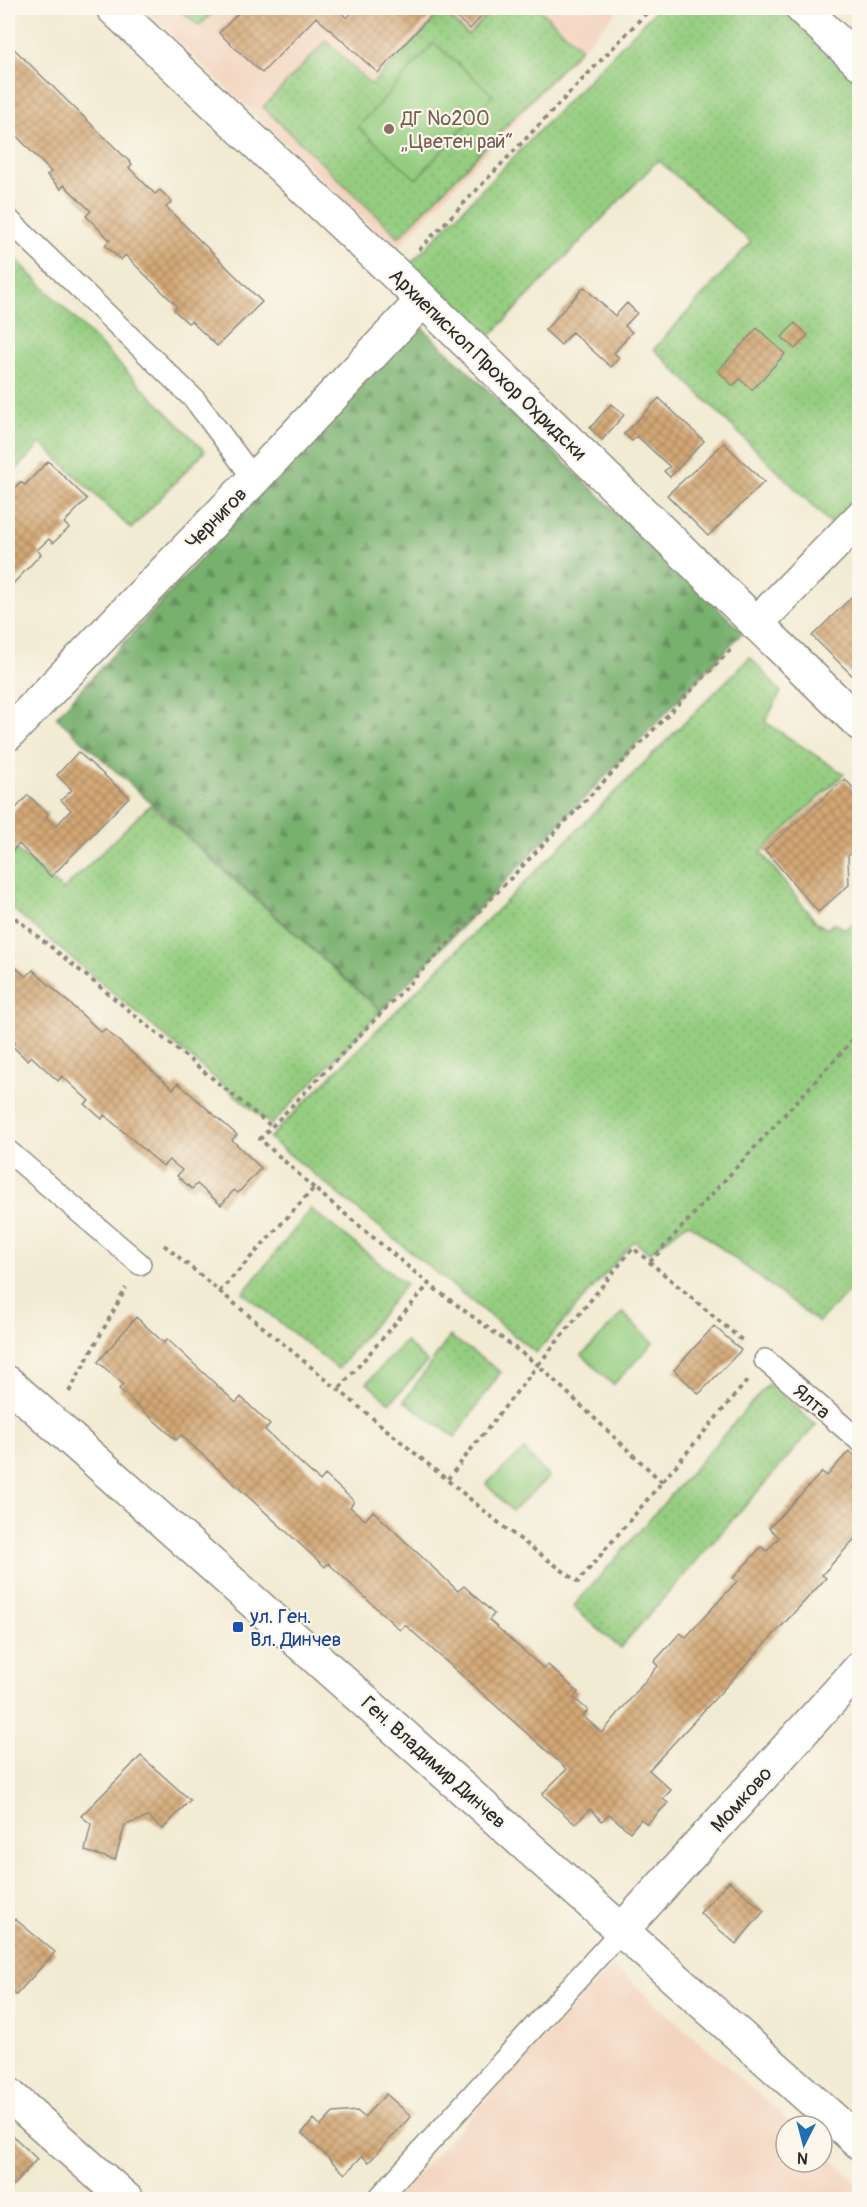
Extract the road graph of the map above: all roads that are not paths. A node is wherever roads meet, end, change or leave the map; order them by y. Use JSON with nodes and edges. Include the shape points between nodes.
{"nodes":[{"id":1,"x":113,"y":8,"type":"edge"},
{"id":2,"x":802,"y":8,"type":"edge"},
{"id":3,"x":860,"y":63,"type":"edge"},
{"id":4,"x":8,"y":219,"type":"edge"},
{"id":5,"x":423,"y":300,"type":"junction"},
{"id":6,"x":254,"y":479,"type":"junction"},
{"id":7,"x":860,"y":519,"type":"edge"},
{"id":8,"x":756,"y":624,"type":"junction"},
{"id":9,"x":860,"y":724,"type":"edge"},
{"id":10,"x":8,"y":734,"type":"edge"},
{"id":11,"x":8,"y":1151,"type":"edge"},
{"id":12,"x":140,"y":1264,"type":"road end"},
{"id":13,"x":765,"y":1360,"type":"road end"},
{"id":14,"x":11,"y":1392,"type":"edge"},
{"id":15,"x":860,"y":1442,"type":"edge"},
{"id":16,"x":860,"y":1668,"type":"edge"},
{"id":17,"x":622,"y":1930,"type":"junction"},
{"id":18,"x":8,"y":2094,"type":"edge"},
{"id":19,"x":860,"y":2143,"type":"edge"},
{"id":20,"x":127,"y":2199,"type":"edge"},
{"id":21,"x":377,"y":2199,"type":"edge"}],
"edges":[{"from":1,"to":5,"type":"street","name":"Архиепископ Прохор Охридски"},
{"from":2,"to":3,"type":"street"},
{"from":4,"to":6,"type":"lane","via":[[195,400]]},
{"from":5,"to":6,"type":"street","name":"Чернигов"},
{"from":5,"to":8,"type":"street","name":"Архиепископ Прохор Охридски"},
{"from":6,"to":10,"type":"street","name":"Чернигов"},
{"from":7,"to":8,"type":"street"},
{"from":8,"to":9,"type":"street","name":"Архиепископ Прохор Охридски"},
{"from":11,"to":12,"type":"lane"},
{"from":13,"to":15,"type":"lane","name":"Ялта"},
{"from":14,"to":17,"type":"street","name":"Ген. Владимир Динчев"},
{"from":16,"to":17,"type":"street","name":"Момково"},
{"from":17,"to":19,"type":"street","name":"Ген. Владимир Динчев"},
{"from":17,"to":21,"type":"lane"},
{"from":18,"to":20,"type":"street"}]}
